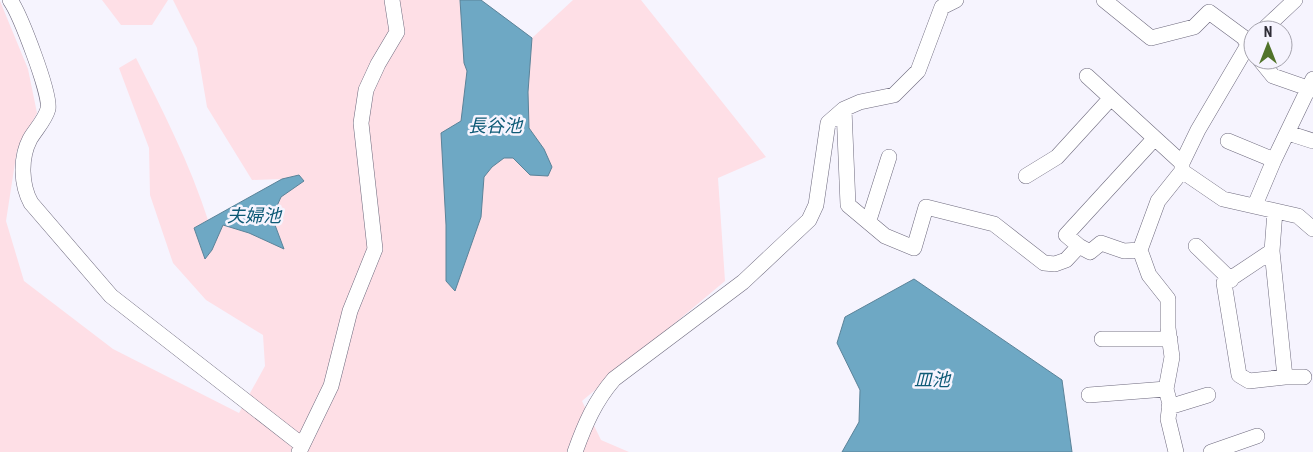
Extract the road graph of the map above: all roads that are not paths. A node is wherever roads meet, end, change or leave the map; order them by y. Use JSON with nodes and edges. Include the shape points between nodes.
{"nodes":[{"id":1,"x":10,"y":0,"type":"edge"},
{"id":2,"x":392,"y":0,"type":"edge"},
{"id":3,"x":956,"y":0,"type":"edge"},
{"id":4,"x":1104,"y":0,"type":"edge"},
{"id":5,"x":1295,"y":0,"type":"edge"},
{"id":6,"x":940,"y":4,"type":"edge"},
{"id":7,"x":1273,"y":20,"type":"edge"},
{"id":8,"x":1243,"y":37,"type":"edge"},
{"id":9,"x":1243,"y":58,"type":"edge"},
{"id":10,"x":1268,"y":70,"type":"edge"},
{"id":11,"x":1087,"y":76,"type":"dead end"},
{"id":12,"x":1311,"y":86,"type":"edge"},
{"id":13,"x":1110,"y":99,"type":"junction"},
{"id":14,"x":844,"y":109,"type":"junction"},
{"id":15,"x":1288,"y":133,"type":"junction"},
{"id":16,"x":1154,"y":139,"type":"junction"},
{"id":17,"x":1228,"y":141,"type":"dead end"},
{"id":18,"x":1313,"y":141,"type":"edge"},
{"id":19,"x":890,"y":157,"type":"dead end"},
{"id":20,"x":1274,"y":160,"type":"junction"},
{"id":21,"x":1182,"y":167,"type":"junction"},
{"id":22,"x":1026,"y":176,"type":"dead end"},
{"id":23,"x":1255,"y":205,"type":"junction"},
{"id":24,"x":1275,"y":211,"type":"junction"},
{"id":25,"x":868,"y":220,"type":"junction"},
{"id":26,"x":1313,"y":229,"type":"edge"},
{"id":27,"x":1079,"y":246,"type":"junction"},
{"id":28,"x":1196,"y":246,"type":"dead end"},
{"id":29,"x":1140,"y":250,"type":"junction"},
{"id":30,"x":1272,"y":251,"type":"junction"},
{"id":31,"x":1231,"y":280,"type":"junction"},
{"id":32,"x":1102,"y":339,"type":"dead end"},
{"id":33,"x":1170,"y":339,"type":"junction"},
{"id":34,"x":1285,"y":377,"type":"junction"},
{"id":35,"x":1304,"y":377,"type":"dead end"},
{"id":36,"x":1166,"y":389,"type":"junction"},
{"id":37,"x":1089,"y":395,"type":"dead end"},
{"id":38,"x":1208,"y":395,"type":"dead end"},
{"id":39,"x":1169,"y":406,"type":"junction"},
{"id":40,"x":1257,"y":436,"type":"dead end"},
{"id":41,"x":301,"y":448,"type":"edge"},
{"id":42,"x":575,"y":452,"type":"edge"},
{"id":43,"x":1176,"y":452,"type":"edge"},
{"id":44,"x":1211,"y":452,"type":"edge"}],
"edges":[{"from":1,"to":41,"type":"street","via":[[42,79],[48,108],[29,141],[23,164],[26,194],[31,203],[111,296]]},
{"from":2,"to":41,"type":"street","via":[[397,32],[366,90],[361,123],[375,249],[350,311],[331,386]]},
{"from":3,"to":6,"type":"street"},
{"from":4,"to":8,"type":"street","via":[[1151,38],[1194,27],[1209,12]]},
{"from":5,"to":7,"type":"street"},
{"from":6,"to":14,"type":"street","via":[[918,71],[912,79],[894,95]]},
{"from":9,"to":21,"type":"street","via":[[1198,130]]},
{"from":10,"to":12,"type":"street","via":[[1272,76]]},
{"from":11,"to":13,"type":"street"},
{"from":12,"to":15,"type":"street"},
{"from":13,"to":16,"type":"street"},
{"from":13,"to":22,"type":"street","via":[[1057,157]]},
{"from":14,"to":25,"type":"street","via":[[848,205]]},
{"from":14,"to":42,"type":"street","via":[[828,123],[816,205],[809,220],[743,282],[614,379],[586,421]]},
{"from":15,"to":18,"type":"street"},
{"from":15,"to":20,"type":"street"},
{"from":16,"to":21,"type":"street"},
{"from":16,"to":27,"type":"street","via":[[1066,235]]},
{"from":17,"to":20,"type":"street"},
{"from":19,"to":25,"type":"street"},
{"from":20,"to":23,"type":"street"},
{"from":21,"to":23,"type":"street","via":[[1223,199]]},
{"from":21,"to":29,"type":"street","via":[[1158,201]]},
{"from":23,"to":24,"type":"street"},
{"from":24,"to":26,"type":"street","via":[[1298,216]]},
{"from":24,"to":30,"type":"street"},
{"from":25,"to":27,"type":"street","via":[[885,236],[914,248],[926,207],[994,224],[1044,263],[1066,260]]},
{"from":27,"to":29,"type":"street","via":[[1090,252],[1101,243],[1124,251]]},
{"from":28,"to":31,"type":"street"},
{"from":29,"to":33,"type":"street","via":[[1149,275],[1168,300]]},
{"from":30,"to":31,"type":"street"},
{"from":30,"to":34,"type":"street"},
{"from":31,"to":34,"type":"street","via":[[1224,283],[1239,375],[1250,382]]},
{"from":32,"to":33,"type":"street"},
{"from":33,"to":36,"type":"street","via":[[1172,357]]},
{"from":34,"to":35,"type":"street"},
{"from":36,"to":37,"type":"street"},
{"from":36,"to":39,"type":"street"},
{"from":38,"to":39,"type":"street"},
{"from":39,"to":43,"type":"street","via":[[1168,419]]},
{"from":40,"to":44,"type":"street"}]}
